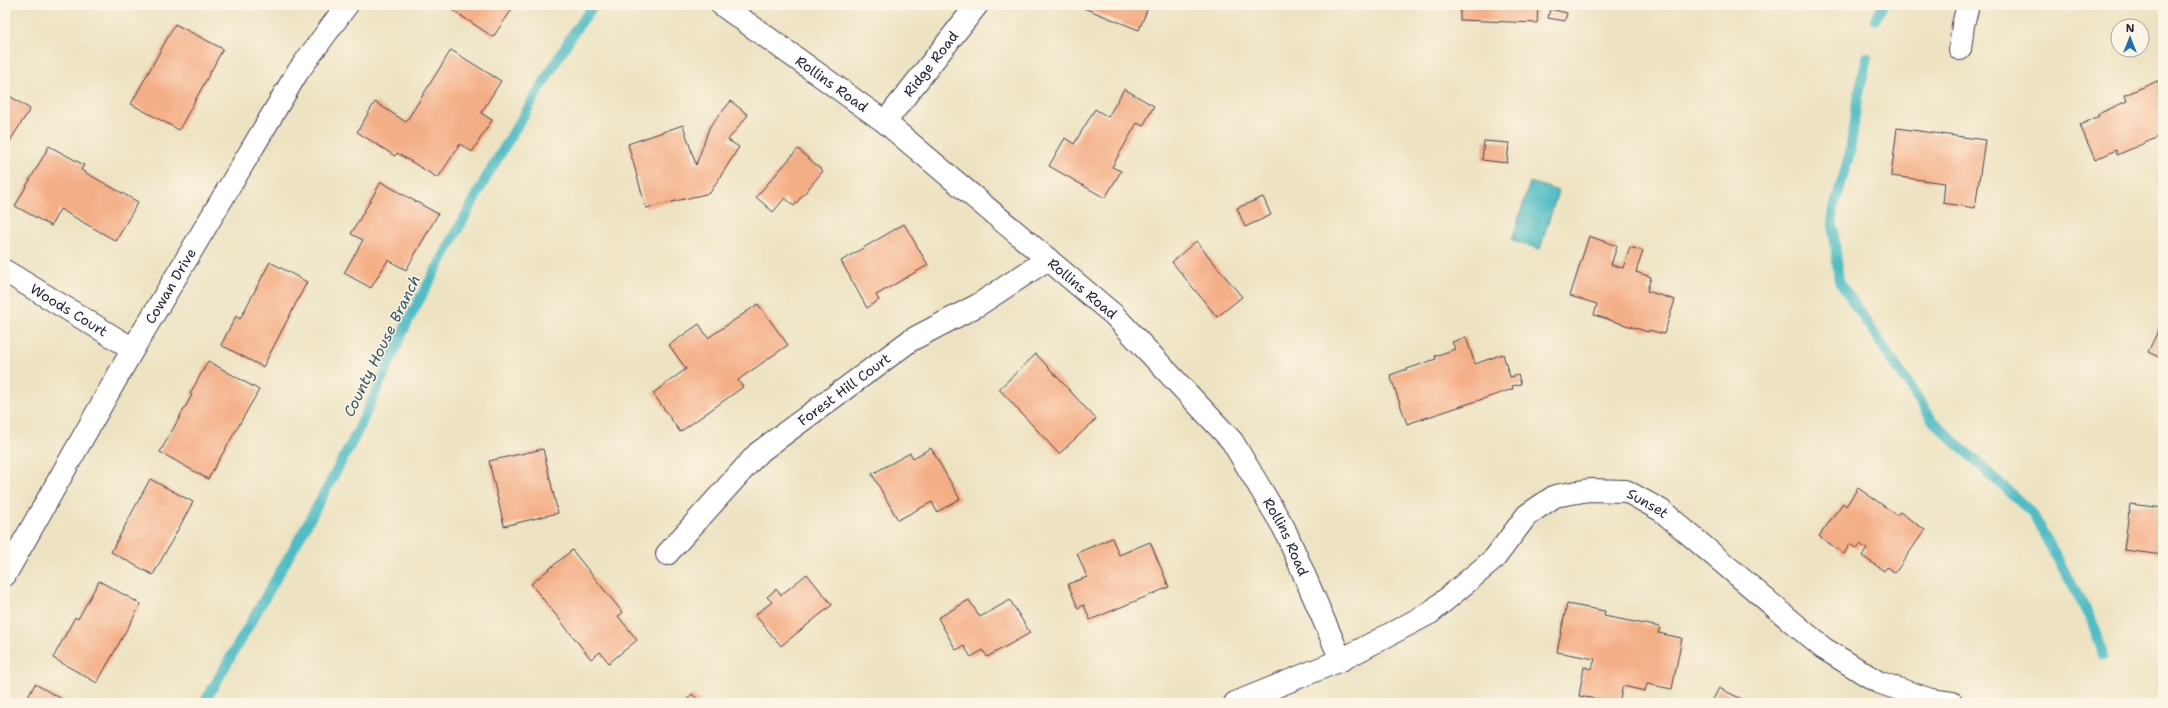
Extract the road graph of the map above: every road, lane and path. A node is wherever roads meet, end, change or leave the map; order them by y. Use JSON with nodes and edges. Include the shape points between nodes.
{"nodes":[{"id":1,"x":347,"y":5,"type":"edge"},
{"id":2,"x":722,"y":5,"type":"edge"},
{"id":3,"x":976,"y":5,"type":"edge"},
{"id":4,"x":1968,"y":5,"type":"edge"},
{"id":5,"x":1960,"y":49,"type":"dead end"},
{"id":6,"x":885,"y":122,"type":"junction"},
{"id":7,"x":1048,"y":258,"type":"junction"},
{"id":8,"x":5,"y":271,"type":"edge"},
{"id":9,"x":133,"y":350,"type":"junction"},
{"id":10,"x":667,"y":554,"type":"dead end"},
{"id":11,"x":5,"y":575,"type":"edge"},
{"id":12,"x":1341,"y":660,"type":"junction"},
{"id":13,"x":1235,"y":703,"type":"edge"},
{"id":14,"x":1952,"y":703,"type":"edge"}],
"edges":[{"from":1,"to":9,"type":"street","name":"Cowan Drive","via":[[297,73]]},
{"from":2,"to":6,"type":"street","name":"Rollins Road"},
{"from":3,"to":6,"type":"street","name":"Ridge Road"},
{"from":4,"to":5,"type":"street"},
{"from":6,"to":7,"type":"street","name":"Rollins Road"},
{"from":7,"to":10,"type":"street","name":"Forest Hill Court","via":[[978,305],[911,340],[758,453]]},
{"from":7,"to":12,"type":"street","name":"Rollins Road","via":[[1114,315],[1232,441],[1284,528]]},
{"from":8,"to":9,"type":"street","name":"Woods Court"},
{"from":9,"to":11,"type":"street","name":"Cowan Drive"},
{"from":12,"to":13,"type":"street","name":"Sunset"},
{"from":12,"to":14,"type":"street","name":"Sunset","via":[[1430,613],[1494,559],[1528,515],[1555,496],[1589,490],[1626,491],[1662,510],[1823,648],[1878,682],[1931,700]]}]}
